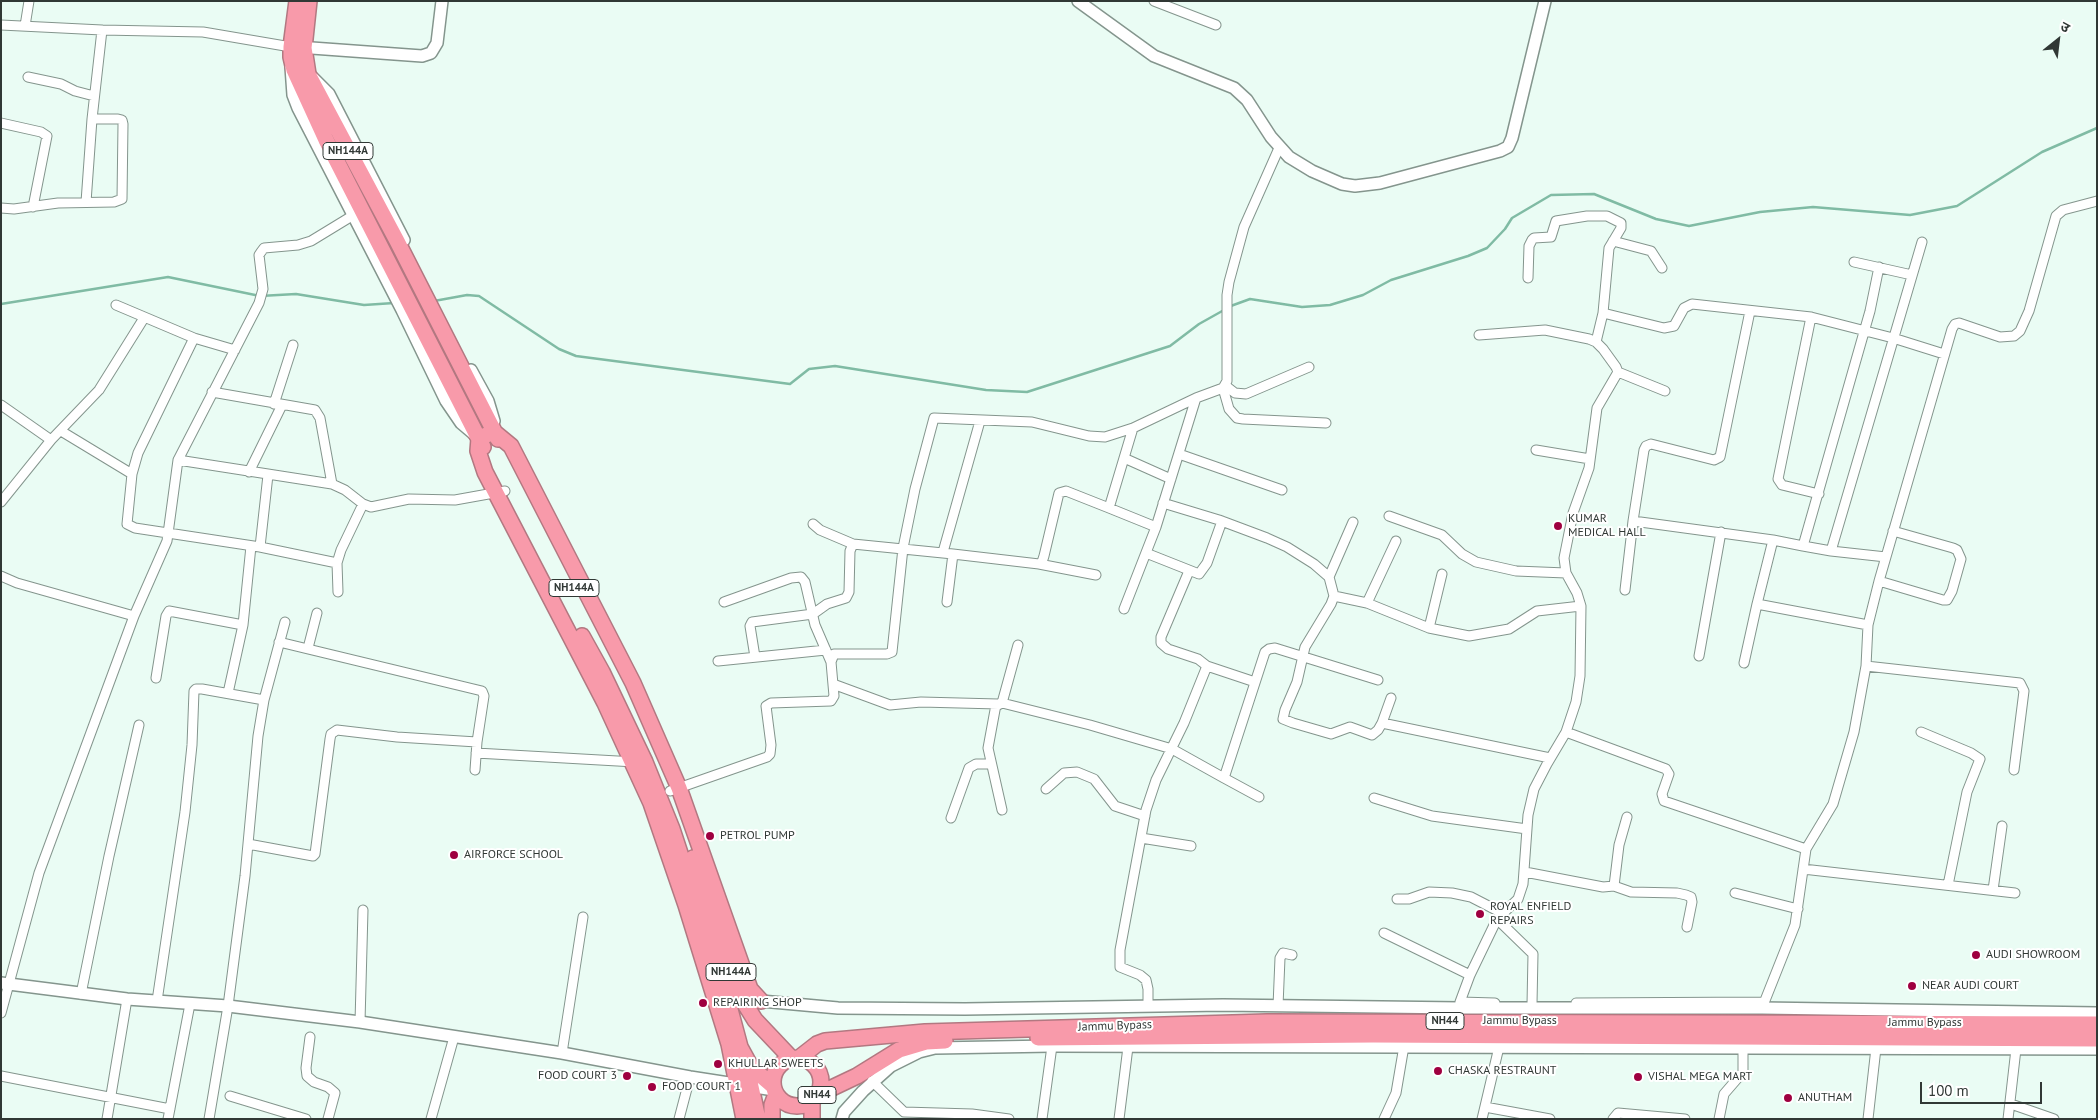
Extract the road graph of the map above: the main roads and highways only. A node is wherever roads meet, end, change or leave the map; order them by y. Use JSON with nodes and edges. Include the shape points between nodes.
{"nodes":[{"id":1,"x":297,"y":1,"type":"edge"},
{"id":2,"x":309,"y":1,"type":"edge"},
{"id":3,"x":295,"y":51,"type":"junction"},
{"id":4,"x":494,"y":432,"type":"junction"},
{"id":5,"x":479,"y":438,"type":"junction"},
{"id":6,"x":648,"y":785,"type":"junction"},
{"id":7,"x":675,"y":790,"type":"junction"},
{"id":8,"x":677,"y":828,"type":"junction"},
{"id":9,"x":707,"y":868,"type":"junction"},
{"id":10,"x":696,"y":886,"type":"junction"},
{"id":11,"x":686,"y":905,"type":"junction"},
{"id":12,"x":761,"y":1001,"type":"road end"},
{"id":13,"x":2097,"y":1024,"type":"edge"},
{"id":14,"x":2097,"y":1039,"type":"edge"},
{"id":15,"x":745,"y":1058,"type":"junction"},
{"id":16,"x":795,"y":1058,"type":"junction"},
{"id":17,"x":744,"y":1086,"type":"junction"},
{"id":18,"x":774,"y":1090,"type":"junction"},
{"id":19,"x":815,"y":1098,"type":"junction"},
{"id":20,"x":744,"y":1119,"type":"edge"},
{"id":21,"x":758,"y":1119,"type":"edge"},
{"id":22,"x":772,"y":1119,"type":"edge"},
{"id":23,"x":812,"y":1119,"type":"edge"}],
"edges":[{"from":1,"to":3,"type":"highway","number":"NH144A"},
{"from":2,"to":3,"type":"highway","number":"NH144A"},
{"from":3,"to":4,"type":"highway","number":"NH144A","via":[[426,292]]},
{"from":3,"to":5,"type":"highway","number":"NH144A","via":[[294,70],[399,294]]},
{"from":4,"to":5,"type":"highway"},
{"from":4,"to":7,"type":"highway","number":"NH144A"},
{"from":5,"to":6,"type":"highway","number":"NH144A","via":[[500,492],[602,672]]},
{"from":6,"to":8,"type":"highway","number":"NH144A"},
{"from":6,"to":11,"type":"highway"},
{"from":7,"to":8,"type":"highway","number":"NH144A"},
{"from":7,"to":9,"type":"highway"},
{"from":8,"to":10,"type":"highway","number":"NH144A"},
{"from":9,"to":10,"type":"highway"},
{"from":9,"to":12,"type":"highway","via":[[750,988]]},
{"from":10,"to":11,"type":"highway"},
{"from":10,"to":15,"type":"highway","number":"NH144A"},
{"from":10,"to":16,"type":"highway","number":"NH144A","via":[[742,999],[755,1020]]},
{"from":11,"to":17,"type":"highway"},
{"from":13,"to":16,"type":"highway","name":"Jammu Bypass","number":"NH44","via":[[1460,1010],[1267,1022],[925,1032],[825,1041]]},
{"from":14,"to":19,"type":"highway","name":"Jammu Bypass","number":"NH44","via":[[1383,1035],[962,1039],[926,1042],[899,1050]]},
{"from":15,"to":17,"type":"highway"},
{"from":15,"to":18,"type":"highway","number":"NH144A"},
{"from":16,"to":18,"type":"highway","number":"NH44","via":[[780,1064],[776,1070]]},
{"from":16,"to":19,"type":"highway","number":"NH44","via":[[807,1060],[819,1071],[821,1088]]},
{"from":17,"to":20,"type":"highway"},
{"from":17,"to":21,"type":"highway"},
{"from":18,"to":19,"type":"highway","number":"NH44","via":[[788,1105],[804,1105]]},
{"from":18,"to":22,"type":"highway","number":"NH44"},
{"from":19,"to":23,"type":"highway","number":"NH44"}]}
